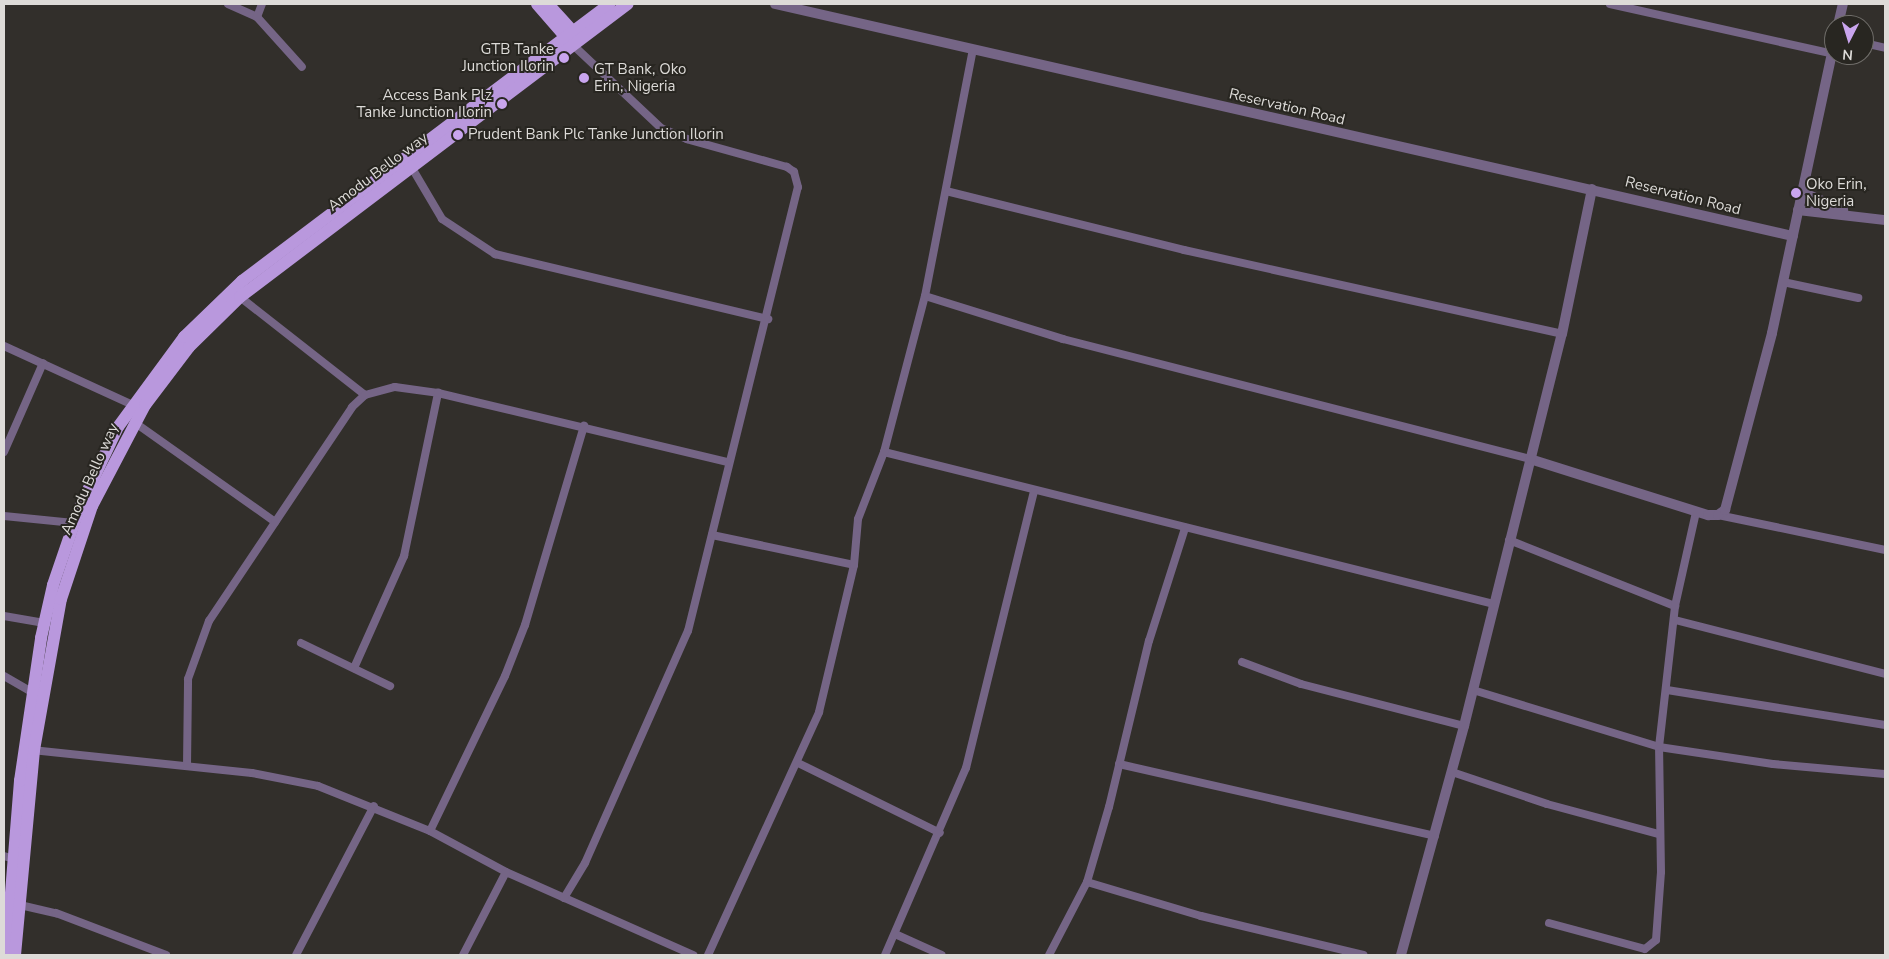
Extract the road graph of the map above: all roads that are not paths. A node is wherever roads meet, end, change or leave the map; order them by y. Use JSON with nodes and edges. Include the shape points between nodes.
{"nodes":[{"id":1,"x":228,"y":4,"type":"edge"},
{"id":2,"x":262,"y":4,"type":"edge"},
{"id":3,"x":537,"y":4,"type":"edge"},
{"id":4,"x":548,"y":4,"type":"edge"},
{"id":5,"x":609,"y":4,"type":"edge"},
{"id":6,"x":628,"y":4,"type":"edge"},
{"id":7,"x":775,"y":4,"type":"edge"},
{"id":8,"x":1610,"y":4,"type":"edge"},
{"id":9,"x":257,"y":17,"type":"junction"},
{"id":10,"x":574,"y":41,"type":"junction"},
{"id":11,"x":1824,"y":47,"type":"edge"},
{"id":12,"x":974,"y":50,"type":"junction"},
{"id":13,"x":1830,"y":65,"type":"edge"},
{"id":14,"x":302,"y":67,"type":"dead end"},
{"id":15,"x":412,"y":168,"type":"junction"},
{"id":16,"x":1592,"y":189,"type":"junction"},
{"id":17,"x":946,"y":191,"type":"junction"},
{"id":18,"x":1802,"y":192,"type":"junction"},
{"id":19,"x":1798,"y":210,"type":"junction"},
{"id":20,"x":1848,"y":213,"type":"junction"},
{"id":21,"x":1885,"y":220,"type":"edge"},
{"id":22,"x":1793,"y":236,"type":"junction"},
{"id":23,"x":1783,"y":282,"type":"junction"},
{"id":24,"x":925,"y":296,"type":"junction"},
{"id":25,"x":240,"y":297,"type":"junction"},
{"id":26,"x":1858,"y":298,"type":"dead end"},
{"id":27,"x":768,"y":319,"type":"junction"},
{"id":28,"x":1562,"y":334,"type":"junction"},
{"id":29,"x":4,"y":346,"type":"edge"},
{"id":30,"x":43,"y":363,"type":"junction"},
{"id":31,"x":438,"y":393,"type":"junction"},
{"id":32,"x":366,"y":394,"type":"junction"},
{"id":33,"x":133,"y":405,"type":"junction"},
{"id":34,"x":134,"y":422,"type":"junction"},
{"id":35,"x":584,"y":426,"type":"junction"},
{"id":36,"x":4,"y":452,"type":"edge"},
{"id":37,"x":884,"y":452,"type":"junction"},
{"id":38,"x":1530,"y":459,"type":"junction"},
{"id":39,"x":728,"y":462,"type":"junction"},
{"id":40,"x":1034,"y":492,"type":"junction"},
{"id":41,"x":1696,"y":512,"type":"junction"},
{"id":42,"x":4,"y":516,"type":"edge"},
{"id":43,"x":1718,"y":516,"type":"junction"},
{"id":44,"x":275,"y":522,"type":"junction"},
{"id":45,"x":74,"y":523,"type":"junction"},
{"id":46,"x":1185,"y":528,"type":"junction"},
{"id":47,"x":712,"y":535,"type":"junction"},
{"id":48,"x":1509,"y":540,"type":"junction"},
{"id":49,"x":1885,"y":550,"type":"edge"},
{"id":50,"x":854,"y":564,"type":"junction"},
{"id":51,"x":1494,"y":604,"type":"junction"},
{"id":52,"x":1675,"y":606,"type":"junction"},
{"id":53,"x":4,"y":616,"type":"edge"},
{"id":54,"x":1675,"y":620,"type":"junction"},
{"id":55,"x":44,"y":623,"type":"junction"},
{"id":56,"x":301,"y":643,"type":"dead end"},
{"id":57,"x":1242,"y":662,"type":"dead end"},
{"id":58,"x":354,"y":668,"type":"junction"},
{"id":59,"x":1885,"y":674,"type":"edge"},
{"id":60,"x":4,"y":676,"type":"edge"},
{"id":61,"x":390,"y":686,"type":"dead end"},
{"id":62,"x":1473,"y":690,"type":"junction"},
{"id":63,"x":1667,"y":690,"type":"junction"},
{"id":64,"x":32,"y":692,"type":"junction"},
{"id":65,"x":1885,"y":725,"type":"edge"},
{"id":66,"x":1464,"y":726,"type":"junction"},
{"id":67,"x":1659,"y":747,"type":"junction"},
{"id":68,"x":29,"y":750,"type":"junction"},
{"id":69,"x":798,"y":763,"type":"junction"},
{"id":70,"x":1119,"y":764,"type":"junction"},
{"id":71,"x":187,"y":766,"type":"junction"},
{"id":72,"x":1452,"y":772,"type":"junction"},
{"id":73,"x":1885,"y":774,"type":"edge"},
{"id":74,"x":374,"y":806,"type":"junction"},
{"id":75,"x":430,"y":832,"type":"junction"},
{"id":76,"x":940,"y":833,"type":"junction"},
{"id":77,"x":1658,"y":834,"type":"junction"},
{"id":78,"x":1435,"y":836,"type":"junction"},
{"id":79,"x":9,"y":858,"type":"edge"},
{"id":80,"x":506,"y":872,"type":"junction"},
{"id":81,"x":1087,"y":882,"type":"junction"},
{"id":82,"x":564,"y":898,"type":"junction"},
{"id":83,"x":20,"y":905,"type":"junction"},
{"id":84,"x":1549,"y":923,"type":"dead end"},
{"id":85,"x":895,"y":934,"type":"junction"},
{"id":86,"x":6,"y":955,"type":"edge"},
{"id":87,"x":15,"y":955,"type":"edge"},
{"id":88,"x":166,"y":955,"type":"edge"},
{"id":89,"x":296,"y":955,"type":"edge"},
{"id":90,"x":463,"y":955,"type":"edge"},
{"id":91,"x":693,"y":955,"type":"edge"},
{"id":92,"x":708,"y":955,"type":"edge"},
{"id":93,"x":885,"y":955,"type":"edge"},
{"id":94,"x":942,"y":955,"type":"edge"},
{"id":95,"x":1049,"y":955,"type":"edge"},
{"id":96,"x":1363,"y":955,"type":"edge"},
{"id":97,"x":1401,"y":955,"type":"edge"}],
"edges":[{"from":1,"to":9,"type":"street"},
{"from":2,"to":9,"type":"street"},
{"from":3,"to":10,"type":"main road"},
{"from":4,"to":10,"type":"main road"},
{"from":5,"to":10,"type":"main road","name":"Amodu Bello way"},
{"from":6,"to":10,"type":"main road","name":"Amodu Bello way"},
{"from":7,"to":12,"type":"street","name":"Reservation Road"},
{"from":8,"to":11,"type":"street"},
{"from":9,"to":14,"type":"street"},
{"from":10,"to":15,"type":"main road","name":"Amodu Bello way"},
{"from":10,"to":27,"type":"street","via":[[672,134],[794,172],[798,195]]},
{"from":10,"to":33,"type":"main road","name":"Amodu Bello way","via":[[234,288],[184,337]]},
{"from":12,"to":16,"type":"street","name":"Reservation Road"},
{"from":12,"to":17,"type":"street"},
{"from":13,"to":18,"type":"street"},
{"from":15,"to":25,"type":"main road","name":"Amodu Bello way"},
{"from":15,"to":27,"type":"street","via":[[442,219],[495,254]]},
{"from":16,"to":22,"type":"street","name":"Reservation Road"},
{"from":16,"to":28,"type":"street"},
{"from":17,"to":24,"type":"street"},
{"from":17,"to":28,"type":"street","via":[[1194,252]]},
{"from":18,"to":19,"type":"street"},
{"from":18,"to":20,"type":"street"},
{"from":19,"to":20,"type":"street"},
{"from":19,"to":22,"type":"street"},
{"from":20,"to":21,"type":"street"},
{"from":22,"to":23,"type":"street"},
{"from":23,"to":26,"type":"street"},
{"from":23,"to":43,"type":"street","via":[[1729,503]]},
{"from":24,"to":37,"type":"street"},
{"from":24,"to":38,"type":"street","via":[[1063,339]]},
{"from":25,"to":32,"type":"street"},
{"from":25,"to":34,"type":"main road","name":"Amodu Bello way","via":[[189,347]]},
{"from":27,"to":39,"type":"street"},
{"from":28,"to":38,"type":"street"},
{"from":29,"to":30,"type":"street"},
{"from":30,"to":33,"type":"street"},
{"from":30,"to":36,"type":"street"},
{"from":31,"to":32,"type":"street","via":[[395,387]]},
{"from":31,"to":35,"type":"street"},
{"from":31,"to":58,"type":"street","via":[[404,556]]},
{"from":32,"to":44,"type":"street","via":[[352,407]]},
{"from":33,"to":45,"type":"main road","name":"Amodu Bello way","via":[[95,472]]},
{"from":34,"to":44,"type":"street"},
{"from":34,"to":68,"type":"main road","name":"Amodu Bello way","via":[[92,506],[68,572]]},
{"from":35,"to":39,"type":"street"},
{"from":35,"to":75,"type":"street","via":[[525,625],[505,676]]},
{"from":37,"to":40,"type":"street"},
{"from":37,"to":50,"type":"street","via":[[858,520]]},
{"from":38,"to":41,"type":"street"},
{"from":38,"to":48,"type":"street"},
{"from":39,"to":47,"type":"street"},
{"from":40,"to":46,"type":"street"},
{"from":40,"to":76,"type":"street","via":[[966,768]]},
{"from":41,"to":43,"type":"street"},
{"from":41,"to":52,"type":"street"},
{"from":42,"to":45,"type":"street"},
{"from":43,"to":49,"type":"street"},
{"from":44,"to":71,"type":"street","via":[[209,621],[197,647],[185,711]]},
{"from":45,"to":55,"type":"main road","name":"Amodu Bello way"},
{"from":46,"to":51,"type":"street"},
{"from":46,"to":70,"type":"street","via":[[1149,641]]},
{"from":47,"to":50,"type":"street"},
{"from":47,"to":82,"type":"street","via":[[677,662],[585,863]]},
{"from":48,"to":51,"type":"street"},
{"from":48,"to":52,"type":"street"},
{"from":50,"to":69,"type":"street","via":[[819,712]]},
{"from":51,"to":62,"type":"street"},
{"from":52,"to":54,"type":"street"},
{"from":53,"to":55,"type":"street"},
{"from":54,"to":59,"type":"street"},
{"from":54,"to":63,"type":"street"},
{"from":55,"to":64,"type":"main road","name":"Amodu Bello way"},
{"from":56,"to":58,"type":"street"},
{"from":57,"to":66,"type":"street","via":[[1301,684]]},
{"from":58,"to":61,"type":"street"},
{"from":60,"to":64,"type":"street"},
{"from":62,"to":66,"type":"street"},
{"from":62,"to":67,"type":"street"},
{"from":63,"to":65,"type":"street"},
{"from":63,"to":67,"type":"street"},
{"from":64,"to":68,"type":"main road","name":"Amodu Bello way"},
{"from":66,"to":72,"type":"street"},
{"from":67,"to":73,"type":"street","via":[[1773,764]]},
{"from":67,"to":77,"type":"street"},
{"from":68,"to":71,"type":"street"},
{"from":68,"to":79,"type":"main road","name":"Amodu Bello way"},
{"from":68,"to":83,"type":"main road","name":"Amodu Bello way"},
{"from":69,"to":76,"type":"street"},
{"from":69,"to":92,"type":"street"},
{"from":70,"to":78,"type":"street"},
{"from":70,"to":81,"type":"street"},
{"from":71,"to":74,"type":"street","via":[[318,786]]},
{"from":72,"to":77,"type":"street","via":[[1547,804]]},
{"from":72,"to":78,"type":"street"},
{"from":74,"to":75,"type":"street"},
{"from":74,"to":89,"type":"street"},
{"from":75,"to":80,"type":"street"},
{"from":76,"to":85,"type":"street"},
{"from":77,"to":84,"type":"street","via":[[1660,911],[1652,947],[1645,949]]},
{"from":78,"to":97,"type":"street"},
{"from":79,"to":86,"type":"main road","name":"Amodu Bello way"},
{"from":80,"to":82,"type":"street"},
{"from":80,"to":90,"type":"street"},
{"from":81,"to":95,"type":"street"},
{"from":81,"to":96,"type":"street","via":[[1201,916]]},
{"from":82,"to":91,"type":"street"},
{"from":83,"to":87,"type":"main road","name":"Amodu Bello way"},
{"from":83,"to":88,"type":"street","via":[[56,913]]},
{"from":85,"to":93,"type":"street"},
{"from":85,"to":94,"type":"street"}]}
